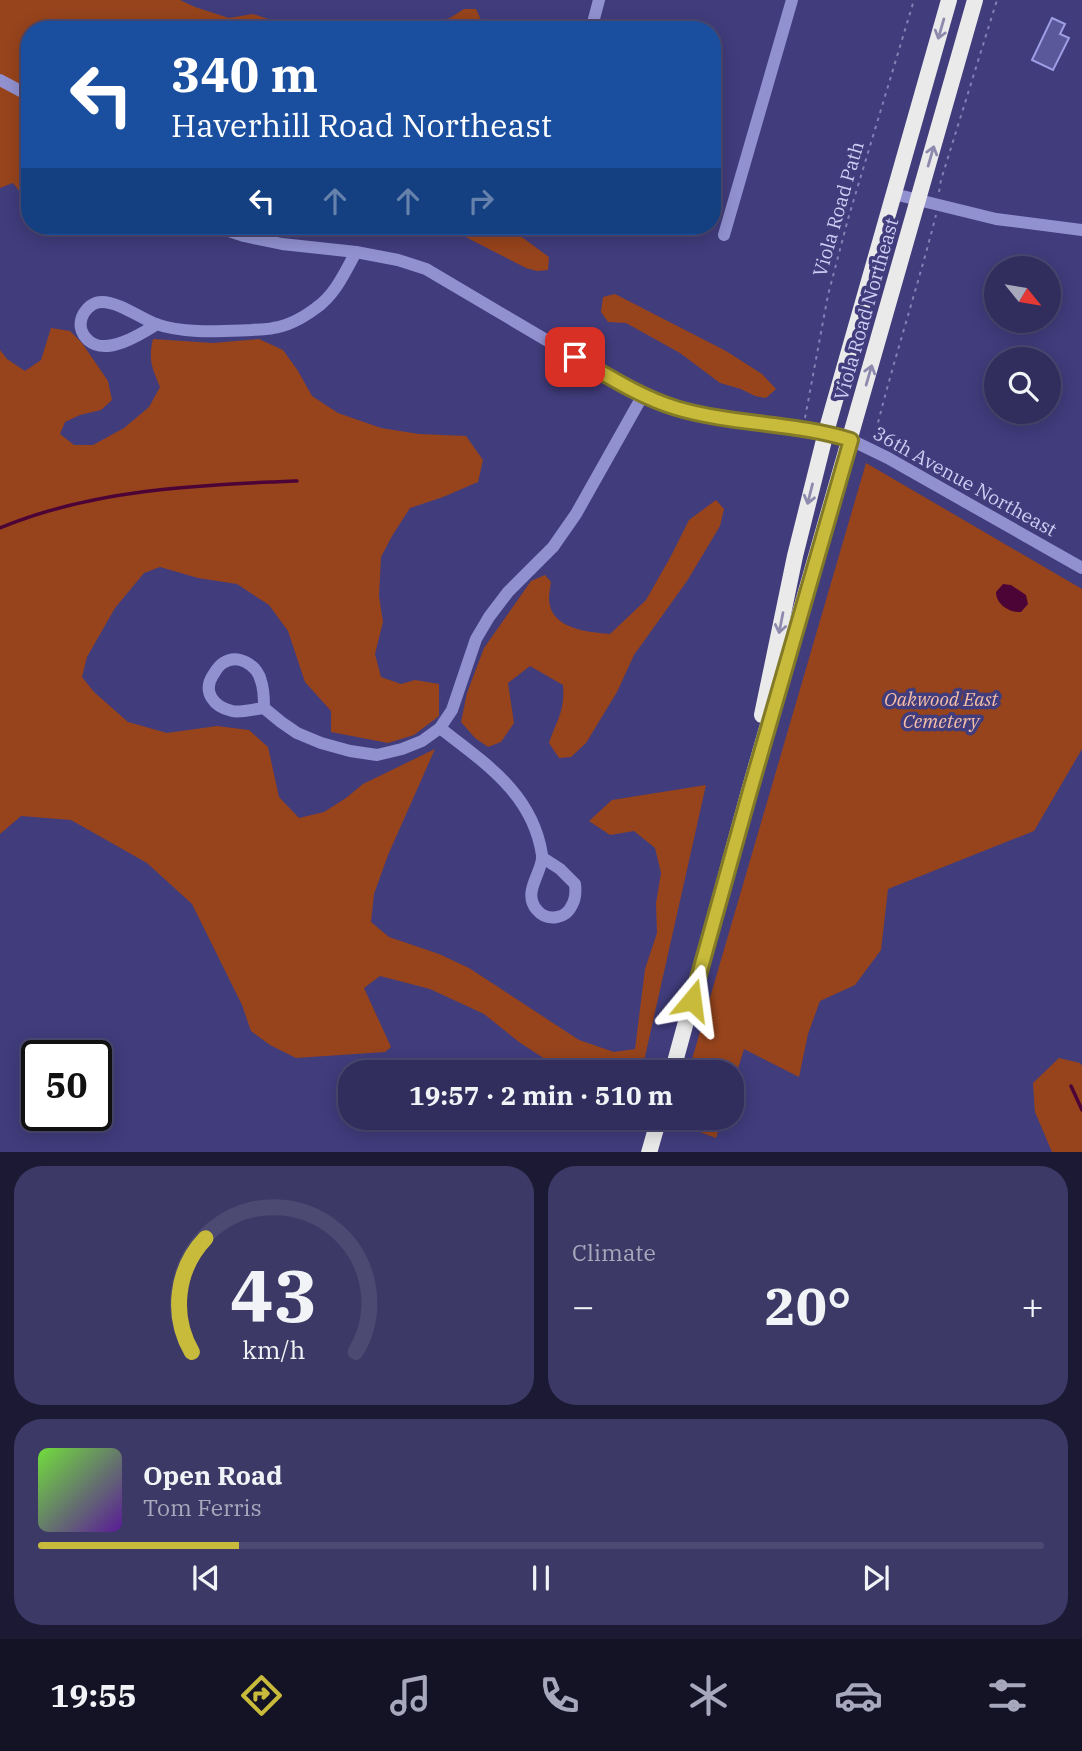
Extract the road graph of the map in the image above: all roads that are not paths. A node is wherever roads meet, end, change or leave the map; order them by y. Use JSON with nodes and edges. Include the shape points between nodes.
{"nodes":[{"id":1,"x":599,"y":0,"type":"edge"},
{"id":2,"x":792,"y":0,"type":"edge"},
{"id":3,"x":949,"y":0,"type":"edge"},
{"id":4,"x":975,"y":0,"type":"edge"},
{"id":5,"x":593,"y":21,"type":"edge"},
{"id":6,"x":0,"y":80,"type":"edge"},
{"id":7,"x":21,"y":91,"type":"edge"},
{"id":8,"x":894,"y":194,"type":"junction"},
{"id":9,"x":918,"y":200,"type":"junction"},
{"id":10,"x":1082,"y":230,"type":"edge"},
{"id":11,"x":241,"y":235,"type":"edge"},
{"id":12,"x":724,"y":235,"type":"dead end"},
{"id":13,"x":356,"y":252,"type":"junction"},
{"id":14,"x":157,"y":324,"type":"junction"},
{"id":15,"x":642,"y":396,"type":"junction"},
{"id":16,"x":826,"y":432,"type":"junction"},
{"id":17,"x":851,"y":440,"type":"junction"},
{"id":18,"x":1081,"y":567,"type":"edge"},
{"id":19,"x":264,"y":708,"type":"junction"},
{"id":20,"x":440,"y":728,"type":"junction"},
{"id":21,"x":750,"y":791,"type":"junction"},
{"id":22,"x":543,"y":858,"type":"junction"},
{"id":23,"x":676,"y":1060,"type":"edge"},
{"id":24,"x":656,"y":1130,"type":"edge"},
{"id":25,"x":649,"y":1152,"type":"edge"}],
"edges":[{"from":1,"to":5,"type":"street"},
{"from":2,"to":12,"type":"street"},
{"from":3,"to":8,"type":"main road","name":"Viola Road Northeast","one_way":true},
{"from":9,"to":4,"type":"main road","name":"Viola Road Northeast","one_way":true},
{"from":6,"to":7,"type":"street"},
{"from":8,"to":9,"type":"street"},
{"from":8,"to":16,"type":"main road","name":"Viola Road Northeast"},
{"from":9,"to":10,"type":"street","via":[[996,219]]},
{"from":17,"to":9,"type":"main road","name":"Viola Road Northeast","one_way":true},
{"from":11,"to":13,"type":"street","name":"36th Avenue Northeast"},
{"from":13,"to":14,"type":"street","via":[[319,307],[274,328],[225,331]]},
{"from":13,"to":15,"type":"street","name":"36th Avenue Northeast","via":[[426,269]]},
{"from":14,"to":14,"type":"street","via":[[102,302],[86,309],[80,323],[86,339],[105,346]]},
{"from":15,"to":16,"type":"street","name":"36th Avenue Northeast","via":[[718,417]]},
{"from":15,"to":20,"type":"street","via":[[576,514],[553,547],[489,617],[476,639],[452,710]]},
{"from":16,"to":17,"type":"street","name":"36th Avenue Northeast"},
{"from":16,"to":21,"type":"main road","name":"Viola Road Northeast","one_way":true,"via":[[794,556]]},
{"from":17,"to":18,"type":"street","name":"36th Avenue Northeast"},
{"from":17,"to":21,"type":"main road","name":"Viola Road Northeast"},
{"from":19,"to":19,"type":"street","via":[[261,678],[254,668],[245,661],[223,662],[209,681],[211,699],[232,710]]},
{"from":19,"to":20,"type":"street","via":[[297,733],[321,743],[377,755],[422,741]]},
{"from":20,"to":22,"type":"street","via":[[509,785],[524,805]]},
{"from":21,"to":23,"type":"main road","name":"Viola Road Northeast"},
{"from":22,"to":22,"type":"street","via":[[532,900],[543,915],[560,917],[574,903],[575,884]]},
{"from":24,"to":25,"type":"main road"}]}
